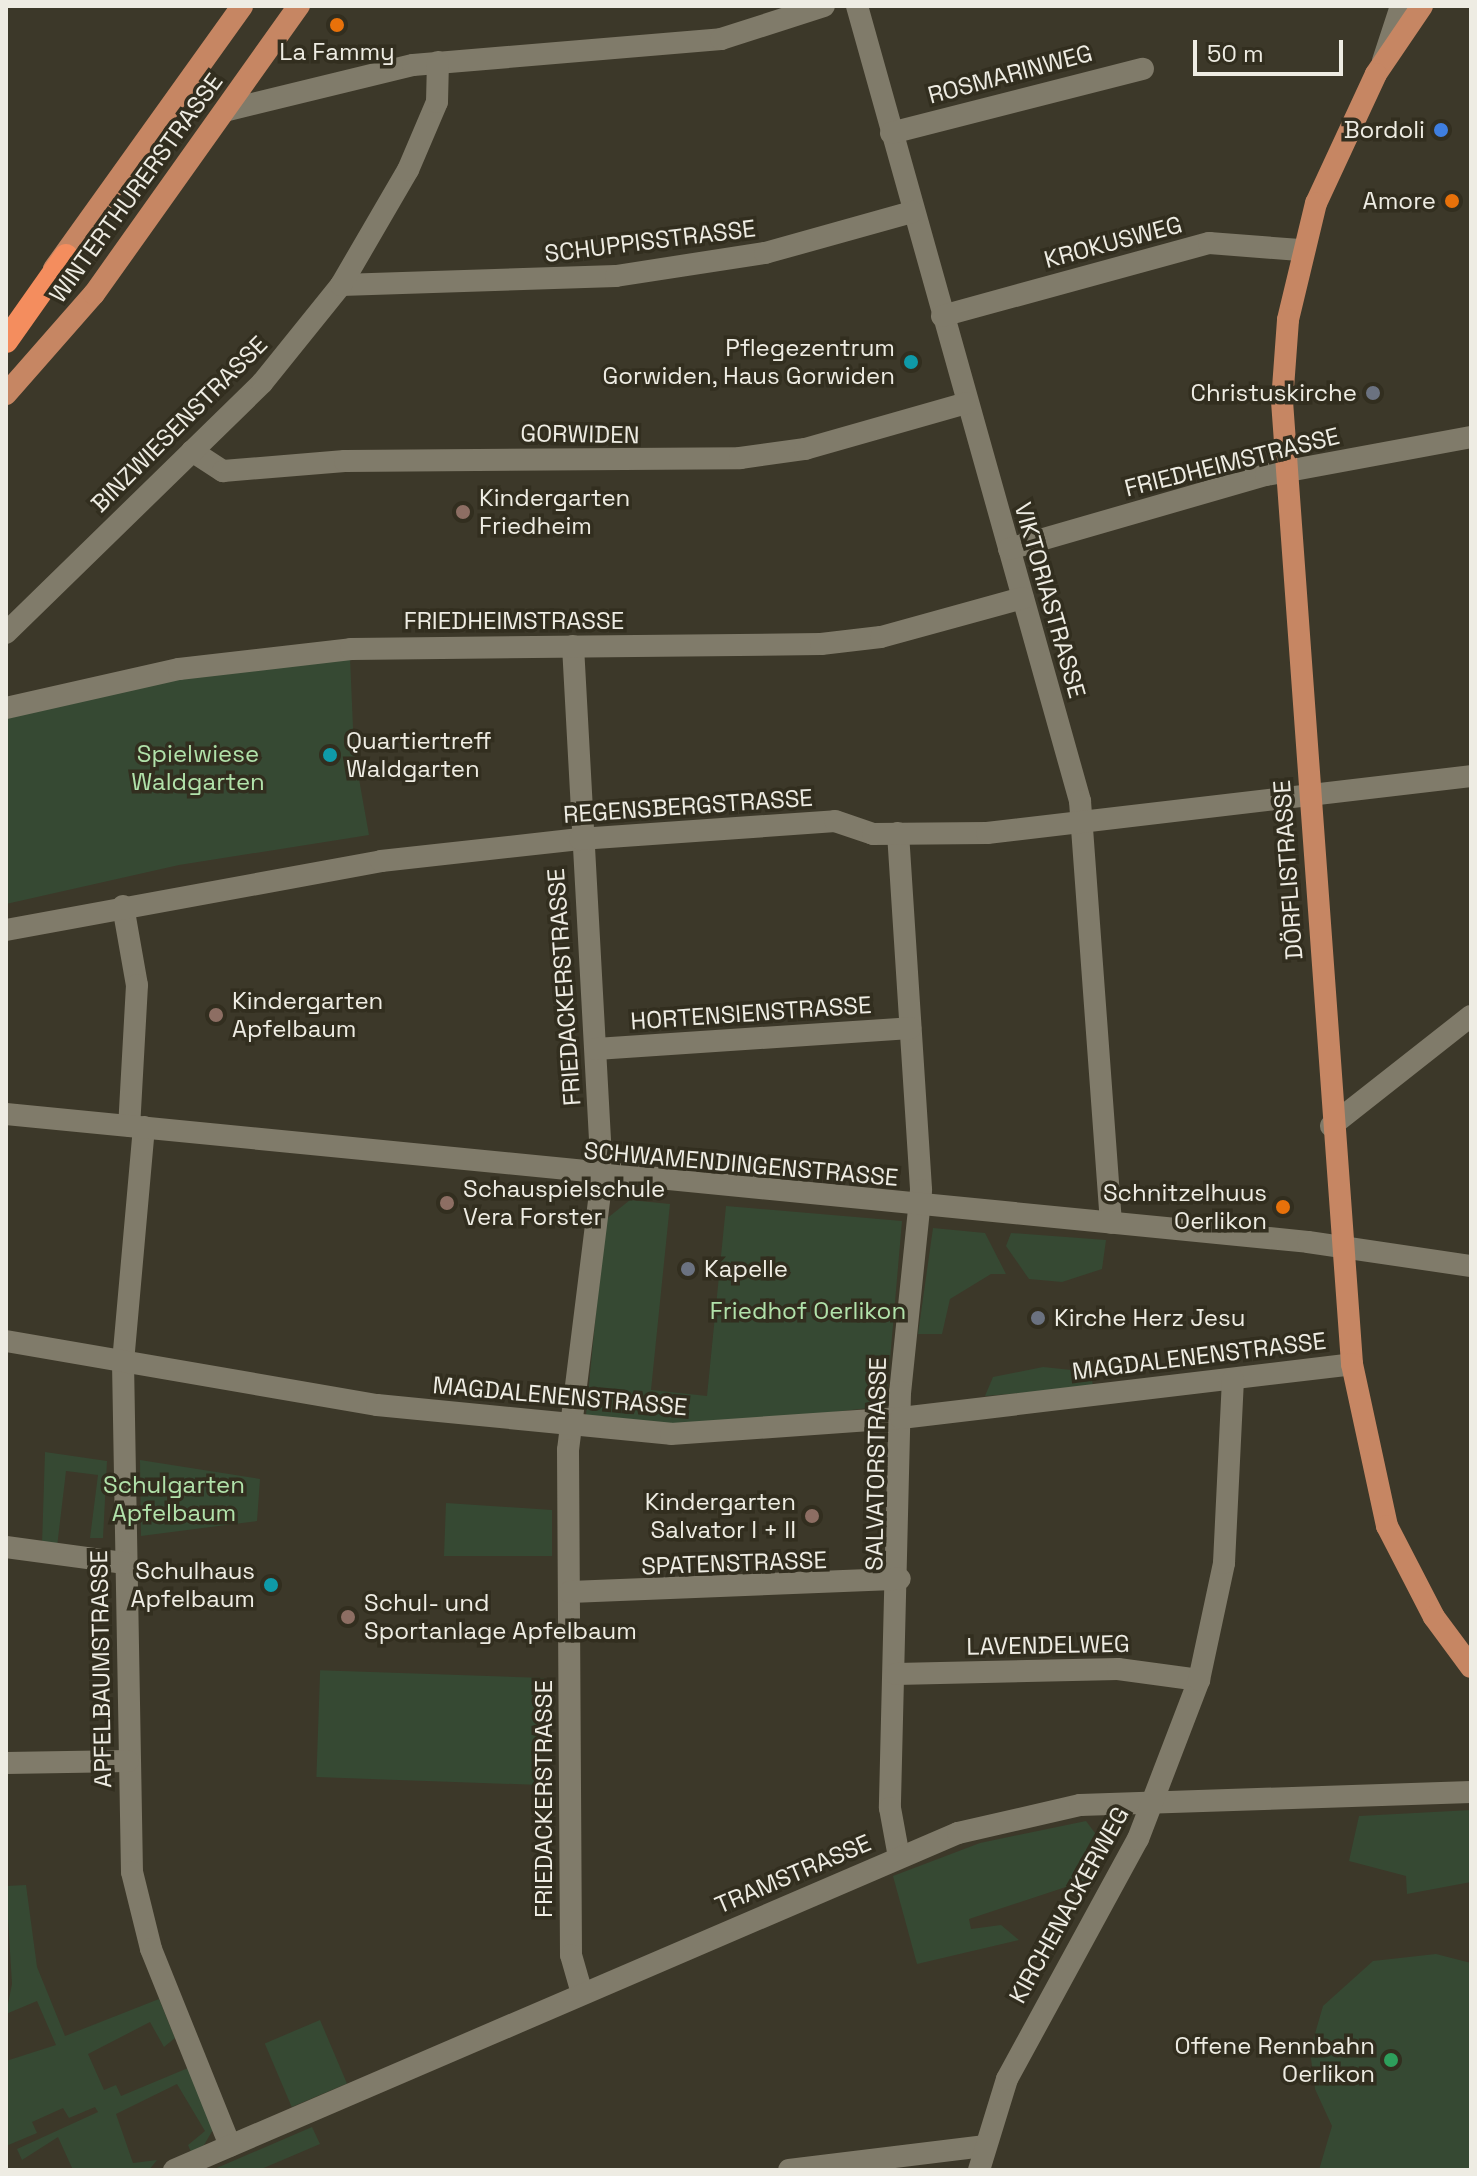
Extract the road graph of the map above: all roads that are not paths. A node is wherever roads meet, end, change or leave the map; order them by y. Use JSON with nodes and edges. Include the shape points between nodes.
{"nodes":[{"id":1,"x":242,"y":6,"type":"edge"},
{"id":2,"x":299,"y":6,"type":"edge"},
{"id":3,"x":824,"y":6,"type":"edge"},
{"id":4,"x":857,"y":6,"type":"edge"},
{"id":5,"x":1401,"y":6,"type":"edge"},
{"id":6,"x":1422,"y":6,"type":"edge"},
{"id":7,"x":1383,"y":61,"type":"junction"},
{"id":8,"x":438,"y":62,"type":"junction"},
{"id":9,"x":1143,"y":69,"type":"dead end"},
{"id":10,"x":228,"y":110,"type":"junction"},
{"id":11,"x":891,"y":133,"type":"junction"},
{"id":12,"x":912,"y":212,"type":"junction"},
{"id":13,"x":1300,"y":250,"type":"junction"},
{"id":14,"x":66,"y":256,"type":"junction"},
{"id":15,"x":341,"y":285,"type":"junction"},
{"id":16,"x":942,"y":316,"type":"junction"},
{"id":17,"x":6,"y":319,"type":"edge"},
{"id":18,"x":6,"y":341,"type":"edge"},
{"id":19,"x":6,"y":394,"type":"edge"},
{"id":20,"x":967,"y":403,"type":"junction"},
{"id":21,"x":1471,"y":437,"type":"edge"},
{"id":22,"x":192,"y":451,"type":"junction"},
{"id":23,"x":1285,"y":471,"type":"junction"},
{"id":24,"x":1009,"y":549,"type":"junction"},
{"id":25,"x":1023,"y":598,"type":"junction"},
{"id":26,"x":6,"y":633,"type":"edge"},
{"id":27,"x":573,"y":646,"type":"junction"},
{"id":28,"x":6,"y":708,"type":"edge"},
{"id":29,"x":1471,"y":776,"type":"edge"},
{"id":30,"x":1309,"y":796,"type":"junction"},
{"id":31,"x":1083,"y":824,"type":"junction"},
{"id":32,"x":898,"y":833,"type":"junction"},
{"id":33,"x":580,"y":839,"type":"junction"},
{"id":34,"x":123,"y":906,"type":"junction"},
{"id":35,"x":6,"y":930,"type":"edge"},
{"id":36,"x":1471,"y":1016,"type":"edge"},
{"id":37,"x":910,"y":1028,"type":"junction"},
{"id":38,"x":596,"y":1049,"type":"junction"},
{"id":39,"x":6,"y":1114,"type":"edge"},
{"id":40,"x":136,"y":1126,"type":"junction"},
{"id":41,"x":1331,"y":1126,"type":"junction"},
{"id":42,"x":602,"y":1177,"type":"junction"},
{"id":43,"x":918,"y":1207,"type":"junction"},
{"id":44,"x":1111,"y":1223,"type":"junction"},
{"id":45,"x":1340,"y":1247,"type":"junction"},
{"id":46,"x":1471,"y":1266,"type":"edge"},
{"id":47,"x":6,"y":1341,"type":"edge"},
{"id":48,"x":123,"y":1362,"type":"junction"},
{"id":49,"x":1352,"y":1364,"type":"junction"},
{"id":50,"x":1233,"y":1379,"type":"junction"},
{"id":51,"x":901,"y":1418,"type":"junction"},
{"id":52,"x":571,"y":1428,"type":"junction"},
{"id":53,"x":6,"y":1547,"type":"edge"},
{"id":54,"x":125,"y":1563,"type":"junction"},
{"id":55,"x":900,"y":1579,"type":"junction"},
{"id":56,"x":570,"y":1592,"type":"junction"},
{"id":57,"x":1471,"y":1667,"type":"edge"},
{"id":58,"x":896,"y":1674,"type":"junction"},
{"id":59,"x":1199,"y":1680,"type":"junction"},
{"id":60,"x":128,"y":1761,"type":"junction"},
{"id":61,"x":6,"y":1763,"type":"edge"},
{"id":62,"x":1471,"y":1792,"type":"edge"},
{"id":63,"x":1154,"y":1802,"type":"junction"},
{"id":64,"x":899,"y":1857,"type":"junction"},
{"id":65,"x":582,"y":1993,"type":"junction"},
{"id":66,"x":230,"y":2146,"type":"junction"},
{"id":67,"x":984,"y":2146,"type":"junction"},
{"id":68,"x":174,"y":2170,"type":"edge"},
{"id":69,"x":789,"y":2170,"type":"edge"},
{"id":70,"x":979,"y":2170,"type":"edge"}],
"edges":[{"from":1,"to":14,"type":"main road","name":"WINTERTHURERSTRASSE"},
{"from":2,"to":10,"type":"main road","name":"WINTERTHURERSTRASSE"},
{"from":3,"to":8,"type":"street","via":[[721,39],[643,51]]},
{"from":4,"to":11,"type":"street","name":"VIKTORIASTRASSE"},
{"from":5,"to":7,"type":"street"},
{"from":6,"to":7,"type":"main road","name":"DÖRFLISTRASSE"},
{"from":7,"to":13,"type":"main road","name":"DÖRFLISTRASSE","via":[[1328,170]]},
{"from":8,"to":10,"type":"street","via":[[351,76]]},
{"from":8,"to":15,"type":"street","name":"BINZWIESENSTRASSE","via":[[437,102],[408,170]]},
{"from":9,"to":11,"type":"street","name":"ROSMARINWEG"},
{"from":10,"to":19,"type":"main road","name":"WINTERTHURERSTRASSE","via":[[94,294]]},
{"from":11,"to":12,"type":"street","name":"VIKTORIASTRASSE"},
{"from":12,"to":15,"type":"street","name":"SCHUPPISSTRASSE","via":[[765,253],[616,276]]},
{"from":12,"to":16,"type":"street","name":"VIKTORIASTRASSE"},
{"from":13,"to":16,"type":"street","name":"KROKUSWEG","via":[[1209,243]]},
{"from":13,"to":23,"type":"main road","name":"DÖRFLISTRASSE","via":[[1283,363]]},
{"from":14,"to":17,"type":"main road","name":"WINTERTHURERSTRASSE"},
{"from":14,"to":18,"type":"highway"},
{"from":15,"to":22,"type":"street","name":"BINZWIESENSTRASSE","via":[[262,383]]},
{"from":16,"to":20,"type":"street","name":"VIKTORIASTRASSE"},
{"from":20,"to":22,"type":"street","name":"GORWIDEN","via":[[805,449],[740,458],[345,461],[223,471]]},
{"from":20,"to":24,"type":"street","name":"VIKTORIASTRASSE"},
{"from":21,"to":23,"type":"street","name":"FRIEDHEIMSTRASSE"},
{"from":22,"to":26,"type":"street","name":"BINZWIESENSTRASSE"},
{"from":23,"to":24,"type":"street","name":"FRIEDHEIMSTRASSE"},
{"from":23,"to":30,"type":"main road","name":"DÖRFLISTRASSE"},
{"from":24,"to":25,"type":"street","name":"VIKTORIASTRASSE"},
{"from":25,"to":27,"type":"street","name":"FRIEDHEIMSTRASSE","via":[[881,637],[821,644]]},
{"from":25,"to":31,"type":"street","name":"VIKTORIASTRASSE"},
{"from":27,"to":28,"type":"street","name":"FRIEDHEIMSTRASSE","via":[[271,655],[77,687]]},
{"from":27,"to":33,"type":"street","name":"FRIEDACKERSTRASSE"},
{"from":29,"to":30,"type":"street","name":"REGENSBERGSTRASSE"},
{"from":30,"to":31,"type":"street","name":"REGENSBERGSTRASSE"},
{"from":30,"to":41,"type":"main road","name":"DÖRFLISTRASSE"},
{"from":31,"to":32,"type":"street","name":"REGENSBERGSTRASSE"},
{"from":31,"to":44,"type":"street","name":"VIKTORIASTRASSE"},
{"from":32,"to":33,"type":"street","name":"REGENSBERGSTRASSE","via":[[835,821]]},
{"from":32,"to":37,"type":"street","name":"SALVATORSTRASSE"},
{"from":33,"to":34,"type":"street","name":"REGENSBERGSTRASSE","via":[[381,861]]},
{"from":33,"to":38,"type":"street","name":"FRIEDACKERSTRASSE"},
{"from":34,"to":35,"type":"street","name":"REGENSBERGSTRASSE"},
{"from":34,"to":40,"type":"street","name":"APFELBAUMSTRASSE","via":[[137,985]]},
{"from":36,"to":41,"type":"street"},
{"from":37,"to":38,"type":"street","name":"HORTENSIENSTRASSE"},
{"from":37,"to":43,"type":"street","name":"SALVATORSTRASSE"},
{"from":38,"to":42,"type":"street","name":"FRIEDACKERSTRASSE"},
{"from":39,"to":40,"type":"street","name":"SCHWAMENDINGENSTRASSE"},
{"from":40,"to":42,"type":"street","name":"SCHWAMENDINGENSTRASSE"},
{"from":40,"to":48,"type":"street","name":"APFELBAUMSTRASSE"},
{"from":41,"to":45,"type":"main road","name":"DÖRFLISTRASSE"},
{"from":42,"to":43,"type":"street","name":"SCHWAMENDINGENSTRASSE"},
{"from":42,"to":52,"type":"street","name":"FRIEDACKERSTRASSE"},
{"from":43,"to":44,"type":"street","name":"SCHWAMENDINGENSTRASSE"},
{"from":43,"to":51,"type":"street","name":"SALVATORSTRASSE"},
{"from":44,"to":45,"type":"street","name":"SCHWAMENDINGENSTRASSE"},
{"from":45,"to":46,"type":"street","name":"SCHWAMENDINGENSTRASSE"},
{"from":45,"to":49,"type":"main road","name":"DÖRFLISTRASSE"},
{"from":47,"to":48,"type":"street","name":"MAGDALENENSTRASSE"},
{"from":48,"to":52,"type":"street","name":"MAGDALENENSTRASSE"},
{"from":48,"to":54,"type":"street","name":"APFELBAUMSTRASSE"},
{"from":49,"to":50,"type":"street","name":"MAGDALENENSTRASSE"},
{"from":49,"to":57,"type":"main road","name":"DÖRFLISTRASSE","via":[[1387,1526],[1434,1617]]},
{"from":50,"to":51,"type":"street","name":"MAGDALENENSTRASSE"},
{"from":50,"to":59,"type":"street","name":"KIRCHENACKERWEG","via":[[1224,1563]]},
{"from":51,"to":52,"type":"street","name":"MAGDALENENSTRASSE","via":[[704,1434]]},
{"from":51,"to":55,"type":"street","name":"SALVATORSTRASSE"},
{"from":52,"to":56,"type":"street","name":"FRIEDACKERSTRASSE"},
{"from":53,"to":54,"type":"street"},
{"from":54,"to":60,"type":"street","name":"APFELBAUMSTRASSE"},
{"from":55,"to":56,"type":"street","name":"SPATENSTRASSE"},
{"from":55,"to":58,"type":"street","name":"SALVATORSTRASSE"},
{"from":56,"to":65,"type":"street","name":"FRIEDACKERSTRASSE","via":[[571,1955]]},
{"from":58,"to":59,"type":"street","name":"LAVENDELWEG","via":[[1118,1669]]},
{"from":58,"to":64,"type":"street","name":"SALVATORSTRASSE","via":[[890,1808]]},
{"from":59,"to":63,"type":"street","name":"KIRCHENACKERWEG"},
{"from":60,"to":61,"type":"street"},
{"from":60,"to":66,"type":"street","name":"APFELBAUMSTRASSE","via":[[139,1912]]},
{"from":62,"to":63,"type":"street","name":"TRAMSTRASSE"},
{"from":63,"to":64,"type":"street","name":"TRAMSTRASSE","via":[[1018,1817]]},
{"from":63,"to":67,"type":"street","name":"KIRCHENACKERWEG","via":[[1037,2017]]},
{"from":64,"to":65,"type":"street","name":"TRAMSTRASSE"},
{"from":65,"to":66,"type":"street","name":"TRAMSTRASSE"},
{"from":66,"to":68,"type":"street","name":"TRAMSTRASSE"},
{"from":67,"to":69,"type":"street"},
{"from":67,"to":70,"type":"street","name":"KIRCHENACKERWEG"}]}
